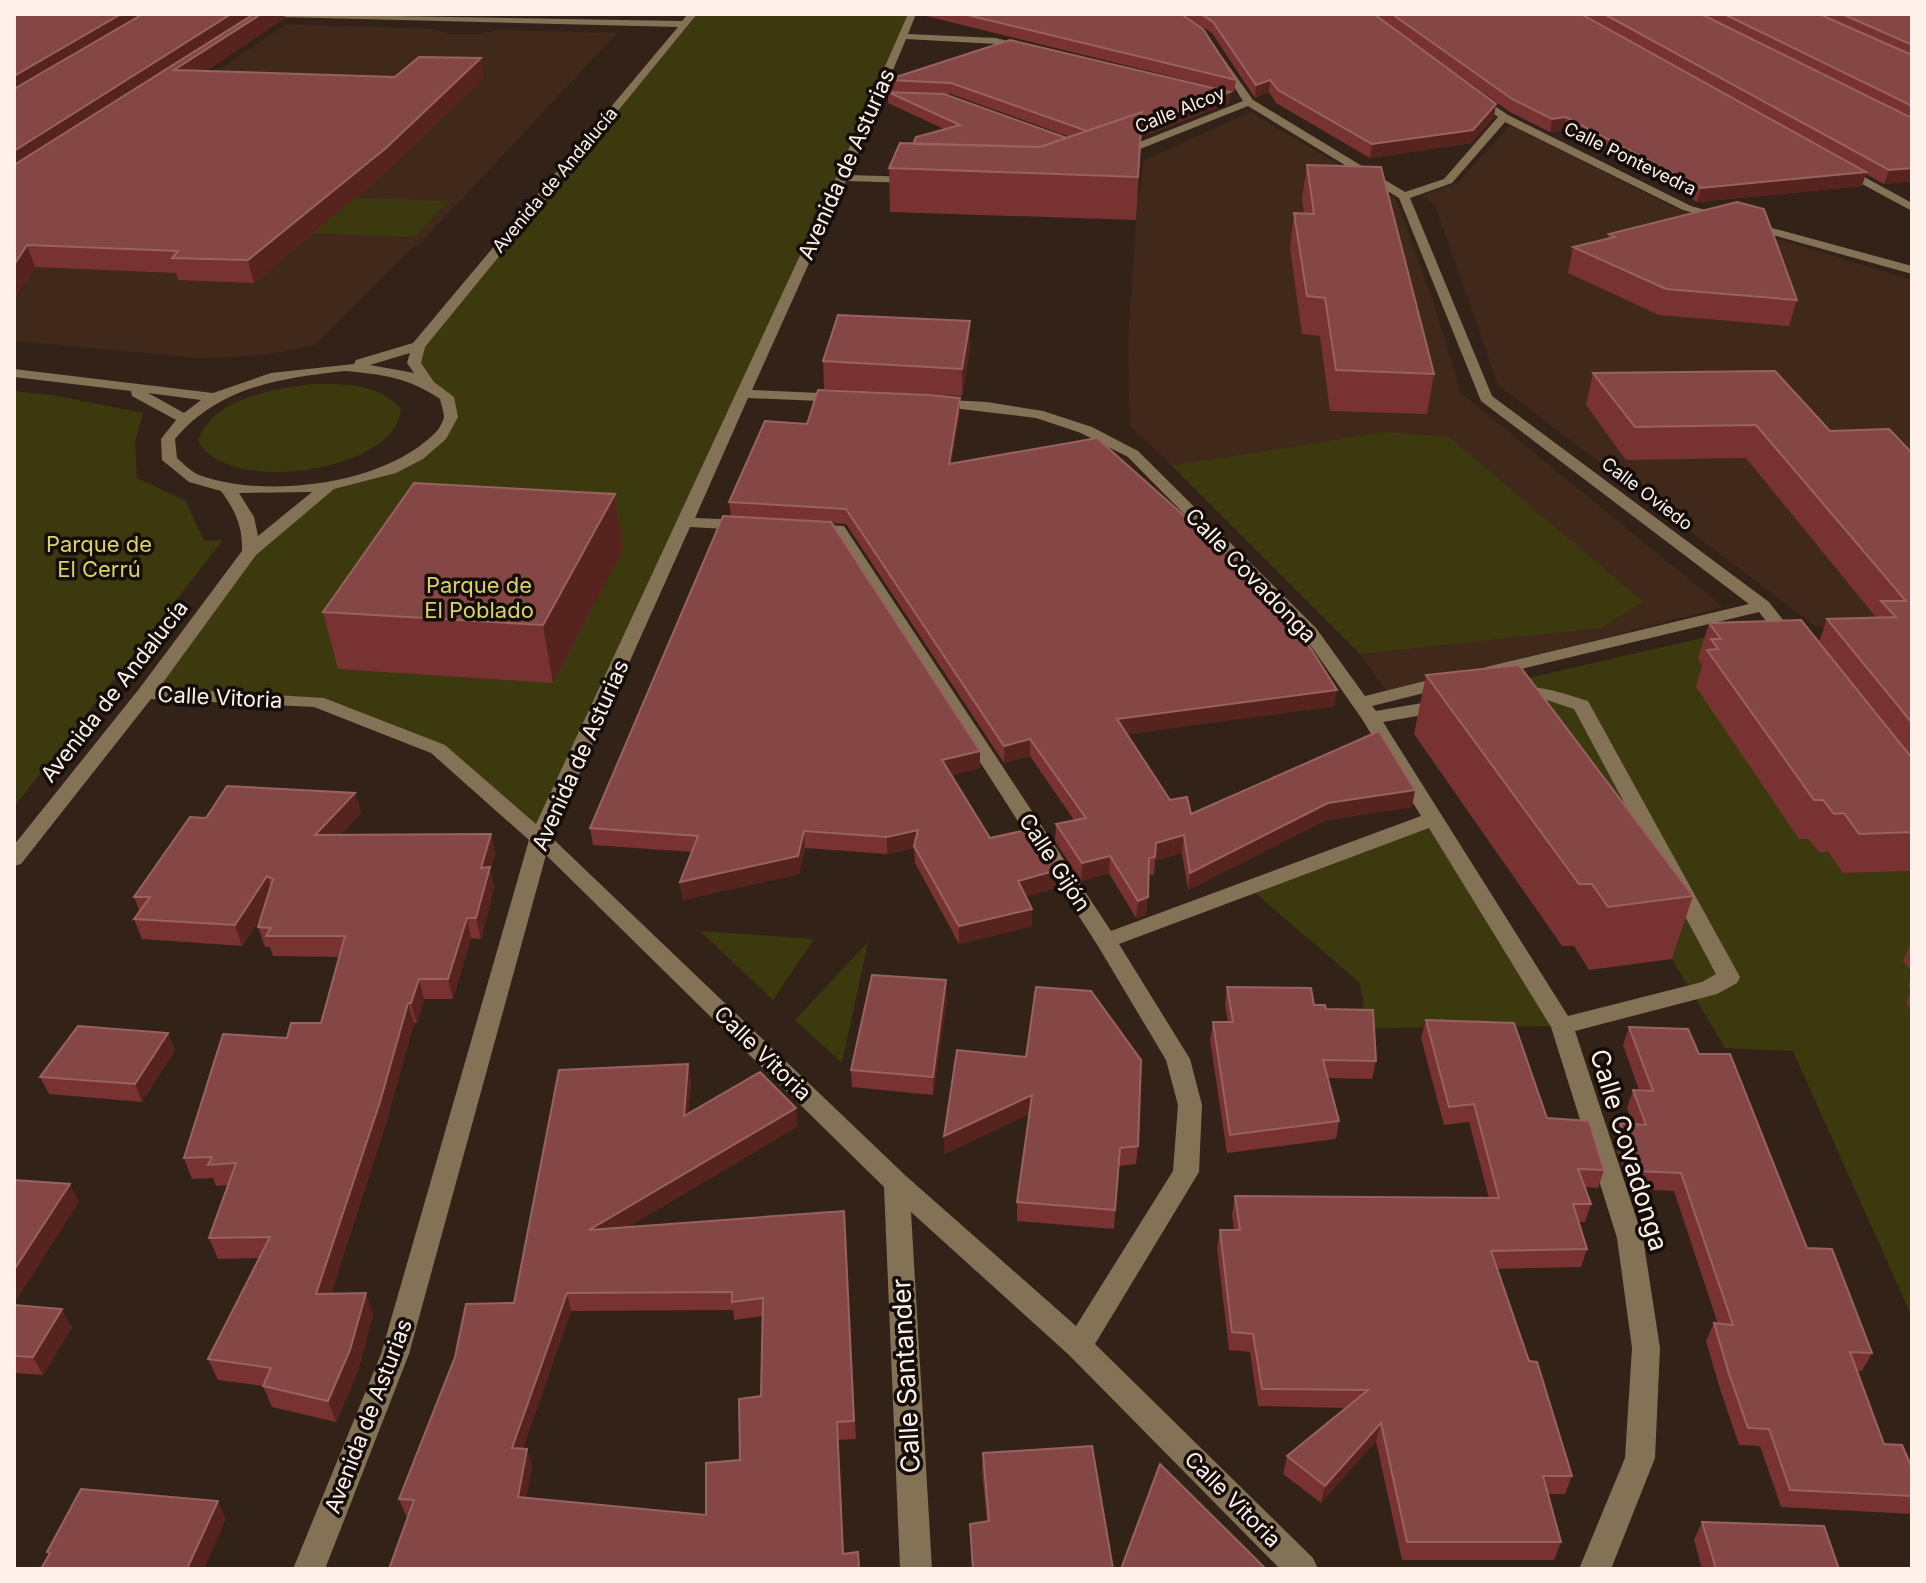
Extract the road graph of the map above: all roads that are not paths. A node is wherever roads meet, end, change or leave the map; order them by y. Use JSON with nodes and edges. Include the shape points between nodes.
{"nodes":[{"id":1,"x":281,"y":14,"type":"edge"},
{"id":2,"x":693,"y":14,"type":"edge"},
{"id":3,"x":912,"y":14,"type":"edge"},
{"id":4,"x":684,"y":24,"type":"junction"},
{"id":5,"x":902,"y":36,"type":"junction"},
{"id":6,"x":1216,"y":50,"type":"edge"},
{"id":7,"x":1040,"y":52,"type":"edge"},
{"id":8,"x":1466,"y":89,"type":"edge"},
{"id":9,"x":876,"y":97,"type":"junction"},
{"id":10,"x":890,"y":97,"type":"edge"},
{"id":11,"x":1234,"y":99,"type":"edge"},
{"id":12,"x":1249,"y":102,"type":"junction"},
{"id":13,"x":1504,"y":117,"type":"junction"},
{"id":14,"x":1110,"y":158,"type":"edge"},
{"id":15,"x":1831,"y":163,"type":"edge"},
{"id":16,"x":842,"y":178,"type":"junction"},
{"id":17,"x":933,"y":180,"type":"edge"},
{"id":18,"x":1404,"y":196,"type":"junction"},
{"id":19,"x":1912,"y":208,"type":"edge"},
{"id":20,"x":1912,"y":270,"type":"edge"},
{"id":21,"x":418,"y":346,"type":"junction"},
{"id":22,"x":345,"y":367,"type":"junction"},
{"id":23,"x":14,"y":373,"type":"edge"},
{"id":24,"x":427,"y":382,"type":"junction"},
{"id":25,"x":126,"y":387,"type":"junction"},
{"id":26,"x":743,"y":394,"type":"junction"},
{"id":27,"x":213,"y":397,"type":"junction"},
{"id":28,"x":854,"y":399,"type":"edge"},
{"id":29,"x":918,"y":401,"type":"edge"},
{"id":30,"x":183,"y":418,"type":"junction"},
{"id":31,"x":330,"y":486,"type":"junction"},
{"id":32,"x":228,"y":489,"type":"junction"},
{"id":33,"x":685,"y":522,"type":"junction"},
{"id":34,"x":762,"y":526,"type":"edge"},
{"id":35,"x":792,"y":527,"type":"edge"},
{"id":36,"x":250,"y":551,"type":"junction"},
{"id":37,"x":1763,"y":606,"type":"junction"},
{"id":38,"x":1803,"y":657,"type":"edge"},
{"id":39,"x":146,"y":693,"type":"junction"},
{"id":40,"x":1495,"y":696,"type":"edge"},
{"id":41,"x":1464,"y":701,"type":"edge"},
{"id":42,"x":1365,"y":710,"type":"junction"},
{"id":43,"x":1432,"y":819,"type":"junction"},
{"id":44,"x":540,"y":838,"type":"junction"},
{"id":45,"x":14,"y":859,"type":"edge"},
{"id":46,"x":1106,"y":941,"type":"junction"},
{"id":47,"x":1562,"y":1026,"type":"junction"},
{"id":48,"x":897,"y":1183,"type":"junction"},
{"id":49,"x":1079,"y":1346,"type":"junction"},
{"id":50,"x":309,"y":1569,"type":"edge"},
{"id":51,"x":916,"y":1569,"type":"edge"},
{"id":52,"x":1302,"y":1569,"type":"edge"},
{"id":53,"x":1595,"y":1569,"type":"edge"}],
"edges":[{"from":1,"to":4,"type":"street"},
{"from":2,"to":4,"type":"street","name":"Avenida de Andalucía"},
{"from":3,"to":5,"type":"street","name":"Avenida de Asturias"},
{"from":4,"to":21,"type":"street","name":"Avenida de Andalucía"},
{"from":5,"to":7,"type":"street","via":[[996,41]]},
{"from":5,"to":9,"type":"street","name":"Avenida de Asturias"},
{"from":6,"to":12,"type":"street"},
{"from":8,"to":13,"type":"street","name":"Calle Pontevedra"},
{"from":9,"to":10,"type":"street"},
{"from":9,"to":16,"type":"street","name":"Avenida de Asturias"},
{"from":11,"to":12,"type":"street"},
{"from":12,"to":14,"type":"street","name":"Calle Alcoy"},
{"from":12,"to":18,"type":"street"},
{"from":13,"to":18,"type":"street","via":[[1448,181]]},
{"from":13,"to":20,"type":"street","name":"Calle Pontevedra","via":[[1687,208]]},
{"from":15,"to":19,"type":"street"},
{"from":16,"to":17,"type":"street"},
{"from":16,"to":26,"type":"street","name":"Avenida de Asturias"},
{"from":18,"to":37,"type":"street","name":"Calle Oviedo","via":[[1486,398]]},
{"from":21,"to":22,"type":"street"},
{"from":21,"to":24,"type":"street","via":[[414,363]]},
{"from":22,"to":24,"type":"street","via":[[388,370]]},
{"from":22,"to":27,"type":"street","via":[[268,378]]},
{"from":23,"to":25,"type":"street"},
{"from":24,"to":31,"type":"street","via":[[447,397],[451,417],[439,438],[380,473]]},
{"from":25,"to":27,"type":"street"},
{"from":25,"to":30,"type":"street"},
{"from":26,"to":28,"type":"street"},
{"from":26,"to":33,"type":"street","name":"Avenida de Asturias"},
{"from":27,"to":30,"type":"street"},
{"from":29,"to":42,"type":"street","name":"Calle Covadonga","via":[[1050,415],[1133,454],[1310,632]]},
{"from":30,"to":32,"type":"street","via":[[168,439],[170,460],[191,477]]},
{"from":31,"to":32,"type":"street","via":[[277,492]]},
{"from":31,"to":36,"type":"street","name":"Avenida de Andalucía"},
{"from":32,"to":36,"type":"street","via":[[252,529]]},
{"from":33,"to":34,"type":"street"},
{"from":33,"to":44,"type":"street","name":"Avenida de Asturias"},
{"from":35,"to":46,"type":"street","name":"Calle Gijón","via":[[838,529]]},
{"from":36,"to":39,"type":"street","name":"Avenida de Andalucía"},
{"from":37,"to":38,"type":"street","name":"Calle Oviedo"},
{"from":37,"to":42,"type":"street","via":[[1474,676]]},
{"from":39,"to":44,"type":"street","name":"Calle Vitoria","via":[[317,702],[438,749]]},
{"from":39,"to":45,"type":"street","name":"Avenida de Andalucía"},
{"from":40,"to":47,"type":"street","name":"Calle Covadonga","via":[[1549,695],[1581,705],[1729,977],[1709,988]]},
{"from":41,"to":42,"type":"street"},
{"from":42,"to":43,"type":"street","name":"Calle Covadonga"},
{"from":43,"to":46,"type":"street"},
{"from":43,"to":47,"type":"street","name":"Calle Covadonga"},
{"from":44,"to":48,"type":"street","name":"Calle Vitoria"},
{"from":44,"to":50,"type":"street","name":"Avenida de Asturias","via":[[395,1354]]},
{"from":46,"to":49,"type":"street","name":"Calle Gijón","via":[[1178,1059],[1190,1105],[1186,1172]]},
{"from":47,"to":53,"type":"street","name":"Calle Covadonga","via":[[1630,1238],[1646,1348],[1640,1458]]},
{"from":48,"to":49,"type":"street","name":"Calle Vitoria"},
{"from":48,"to":51,"type":"street","name":"Calle Santander"},
{"from":49,"to":52,"type":"street","name":"Calle Vitoria"}]}
